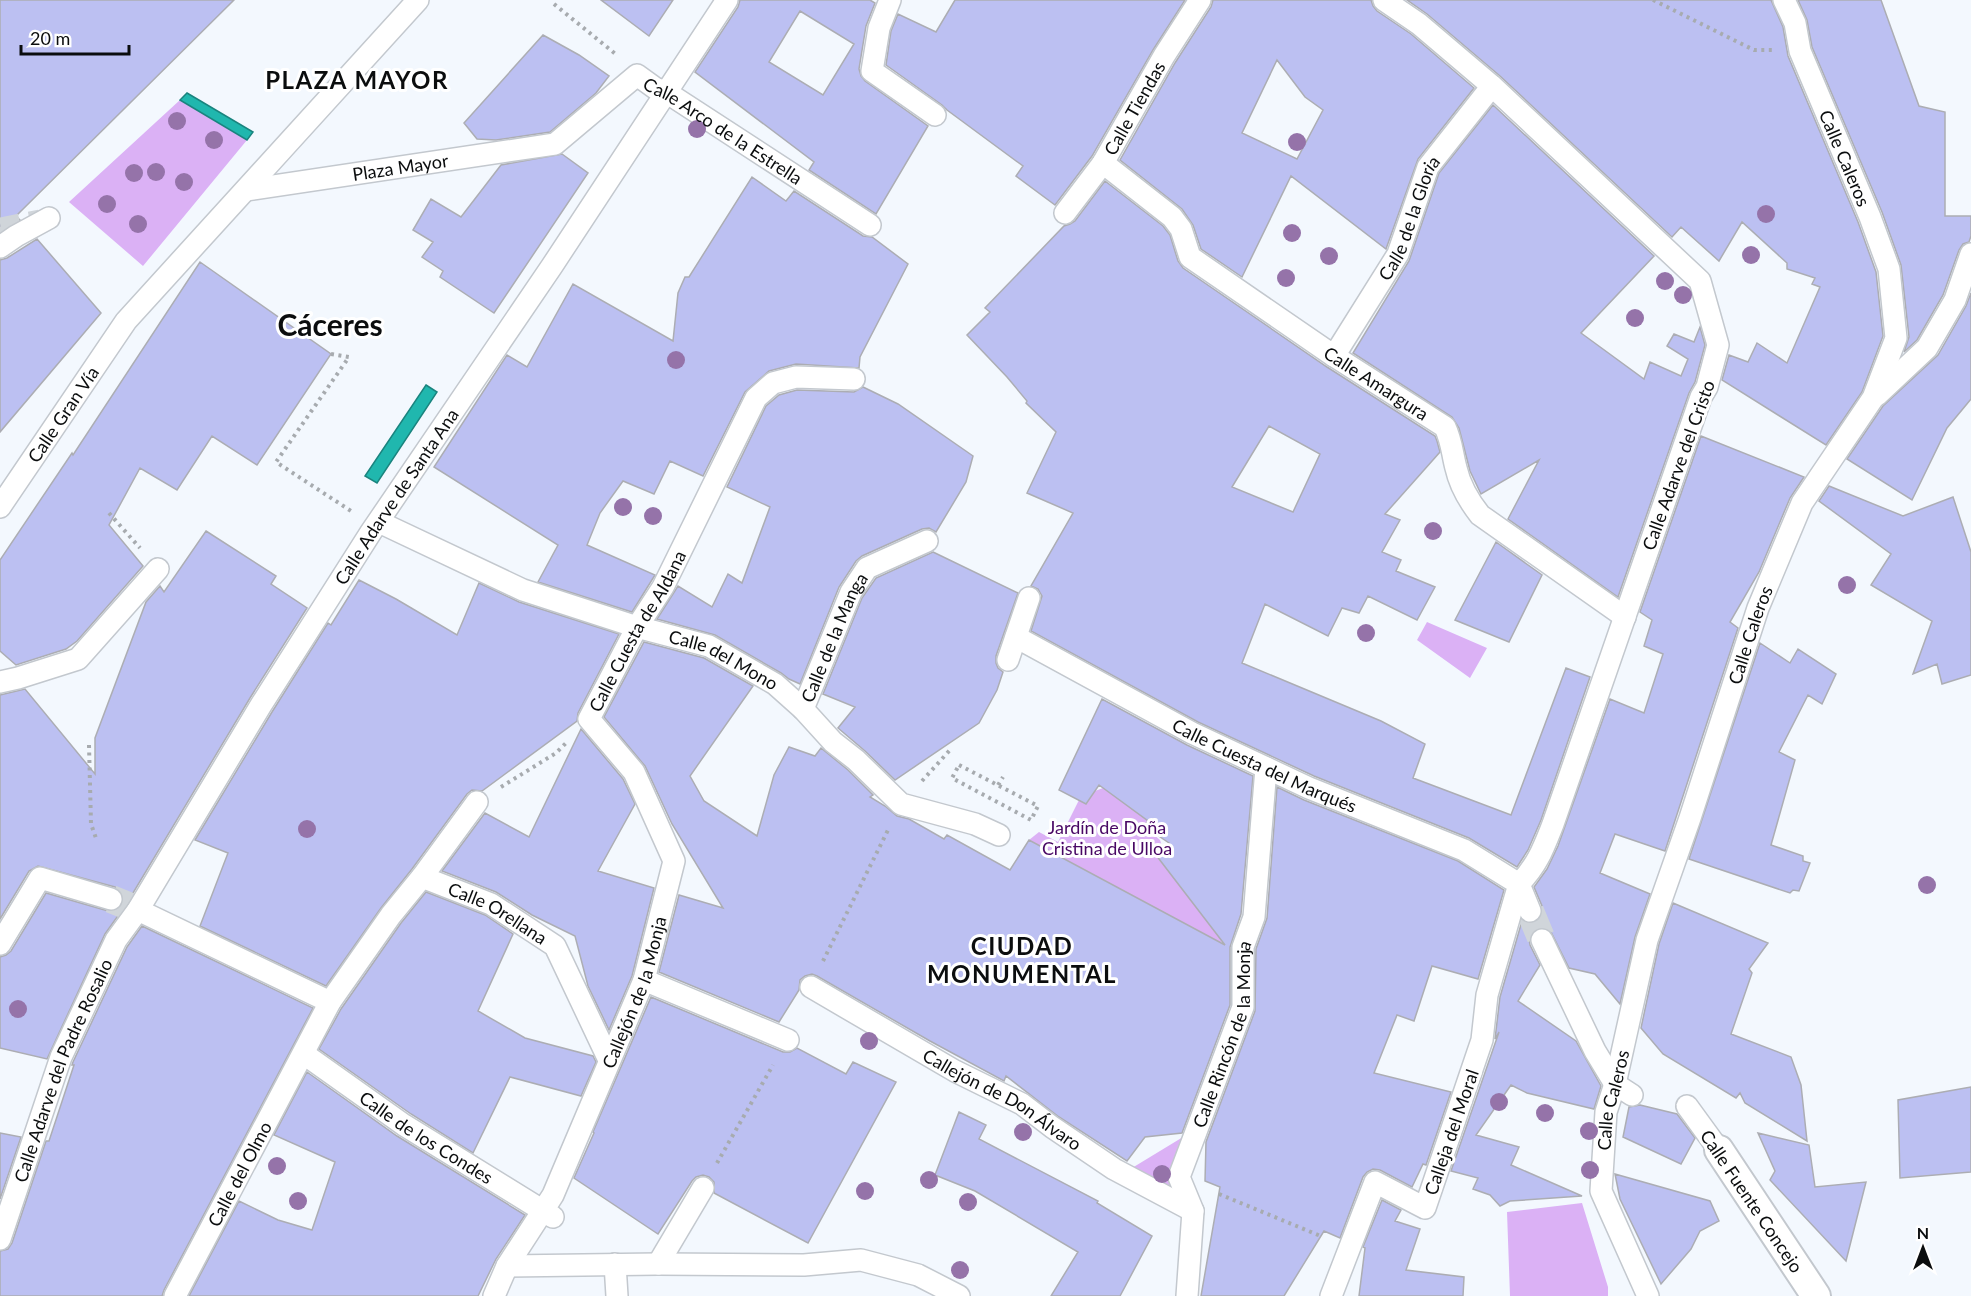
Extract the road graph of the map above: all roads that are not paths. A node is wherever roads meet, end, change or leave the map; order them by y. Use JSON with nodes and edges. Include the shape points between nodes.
{"nodes":[{"id":1,"x":418,"y":0,"type":"edge"},
{"id":2,"x":727,"y":0,"type":"edge"},
{"id":3,"x":890,"y":0,"type":"edge"},
{"id":4,"x":1200,"y":0,"type":"edge"},
{"id":5,"x":1384,"y":0,"type":"edge"},
{"id":6,"x":1784,"y":0,"type":"edge"},
{"id":7,"x":1492,"y":86,"type":"junction"},
{"id":8,"x":666,"y":92,"type":"junction"},
{"id":9,"x":935,"y":116,"type":"dead end"},
{"id":10,"x":555,"y":144,"type":"joint"},
{"id":11,"x":1103,"y":163,"type":"junction"},
{"id":12,"x":246,"y":190,"type":"junction"},
{"id":13,"x":1065,"y":213,"type":"dead end"},
{"id":14,"x":49,"y":218,"type":"dead end"},
{"id":15,"x":870,"y":225,"type":"dead end"},
{"id":16,"x":0,"y":247,"type":"edge"},
{"id":17,"x":1971,"y":254,"type":"edge"},
{"id":18,"x":1967,"y":274,"type":"edge"},
{"id":19,"x":1334,"y":356,"type":"junction"},
{"id":20,"x":854,"y":379,"type":"dead end"},
{"id":21,"x":1874,"y":398,"type":"junction"},
{"id":22,"x":0,"y":507,"type":"edge"},
{"id":23,"x":379,"y":522,"type":"junction"},
{"id":24,"x":927,"y":541,"type":"dead end"},
{"id":25,"x":158,"y":569,"type":"road end"},
{"id":26,"x":1029,"y":598,"type":"dead end"},
{"id":27,"x":1625,"y":617,"type":"junction"},
{"id":28,"x":636,"y":627,"type":"junction"},
{"id":29,"x":1016,"y":637,"type":"junction"},
{"id":30,"x":1008,"y":660,"type":"dead end"},
{"id":31,"x":8,"y":680,"type":"edge"},
{"id":32,"x":803,"y":709,"type":"junction"},
{"id":33,"x":589,"y":719,"type":"joint"},
{"id":34,"x":1266,"y":768,"type":"junction"},
{"id":35,"x":477,"y":802,"type":"road end"},
{"id":36,"x":999,"y":835,"type":"dead end"},
{"id":37,"x":422,"y":877,"type":"junction"},
{"id":38,"x":1519,"y":884,"type":"junction"},
{"id":39,"x":111,"y":899,"type":"tunnel mouth"},
{"id":40,"x":138,"y":909,"type":"junction"},
{"id":41,"x":1530,"y":911,"type":"tunnel mouth"},
{"id":42,"x":1542,"y":940,"type":"tunnel mouth"},
{"id":43,"x":0,"y":944,"type":"edge"},
{"id":44,"x":644,"y":980,"type":"junction"},
{"id":45,"x":811,"y":987,"type":"dead end"},
{"id":46,"x":330,"y":1002,"type":"junction"},
{"id":47,"x":788,"y":1040,"type":"dead end"},
{"id":48,"x":304,"y":1054,"type":"junction"},
{"id":49,"x":609,"y":1060,"type":"junction"},
{"id":50,"x":1624,"y":1089,"type":"junction"},
{"id":51,"x":1687,"y":1106,"type":"dead end"},
{"id":52,"x":1719,"y":1150,"type":"joint"},
{"id":53,"x":703,"y":1188,"type":"dead end"},
{"id":54,"x":1192,"y":1211,"type":"junction"},
{"id":55,"x":549,"y":1213,"type":"junction"},
{"id":56,"x":0,"y":1239,"type":"edge"},
{"id":57,"x":615,"y":1264,"type":"junction"},
{"id":58,"x":658,"y":1264,"type":"junction"},
{"id":59,"x":507,"y":1266,"type":"junction"},
{"id":60,"x":175,"y":1296,"type":"edge"},
{"id":61,"x":494,"y":1296,"type":"edge"},
{"id":62,"x":617,"y":1296,"type":"edge"},
{"id":63,"x":959,"y":1296,"type":"edge"},
{"id":64,"x":1187,"y":1296,"type":"edge"},
{"id":65,"x":1331,"y":1296,"type":"edge"},
{"id":66,"x":1648,"y":1296,"type":"edge"},
{"id":67,"x":1816,"y":1296,"type":"edge"}],
"edges":[{"from":1,"to":12,"type":"street","name":"Calle Gran Vía"},
{"from":2,"to":8,"type":"street","name":"Calle Adarve de Santa Ana"},
{"from":3,"to":9,"type":"street","via":[[879,28],[872,71]]},
{"from":4,"to":11,"type":"street","name":"Calle Tiendas"},
{"from":5,"to":7,"type":"street","name":"Calle Adarve del Cristo","via":[[1419,24]]},
{"from":6,"to":21,"type":"street","name":"Calle Caleros","via":[[1795,23],[1800,51],[1889,269],[1896,338]]},
{"from":7,"to":19,"type":"street","name":"Calle de la Gloria","via":[[1428,167],[1398,254]]},
{"from":7,"to":27,"type":"street","name":"Calle Adarve del Cristo","via":[[1700,281],[1718,345],[1707,387]]},
{"from":8,"to":10,"type":"street","name":"Calle Arco de la Estrella","via":[[638,75]]},
{"from":8,"to":15,"type":"street","name":"Calle Arco de la Estrella"},
{"from":8,"to":23,"type":"street","name":"Calle Adarve de Santa Ana"},
{"from":10,"to":12,"type":"street","name":"Plaza Mayor"},
{"from":11,"to":13,"type":"street","name":"Calle Tiendas"},
{"from":11,"to":19,"type":"street","name":"Calle Amargura","via":[[1172,217],[1190,257]]},
{"from":12,"to":22,"type":"street","name":"Calle Gran Vía","via":[[126,321]]},
{"from":14,"to":16,"type":"street"},
{"from":17,"to":18,"type":"street"},
{"from":18,"to":21,"type":"street","via":[[1927,348]]},
{"from":19,"to":27,"type":"street","name":"Calle Amargura","via":[[1445,427],[1467,499],[1480,515]]},
{"from":20,"to":28,"type":"street","name":"Calle Cuesta de Aldana","via":[[796,377],[773,383],[756,398],[663,587]]},
{"from":21,"to":50,"type":"street","name":"Calle Caleros","via":[[1802,503],[1758,608],[1647,940]]},
{"from":23,"to":28,"type":"street","name":"Calle del Mono","via":[[523,590]]},
{"from":23,"to":40,"type":"street","name":"Calle Adarve de Santa Ana","via":[[261,705]]},
{"from":24,"to":32,"type":"street","name":"Calle de la Manga","via":[[867,568],[851,592]]},
{"from":25,"to":31,"type":"street","via":[[78,658]]},
{"from":26,"to":29,"type":"street"},
{"from":27,"to":38,"type":"street","name":"Calle Adarve del Cristo","via":[[1541,853]]},
{"from":28,"to":32,"type":"street","name":"Calle del Mono","via":[[709,646],[775,684]]},
{"from":28,"to":33,"type":"street","name":"Calle Cuesta de Aldana"},
{"from":29,"to":30,"type":"street"},
{"from":29,"to":34,"type":"street","name":"Calle Cuesta del Marqués","via":[[1192,733]]},
{"from":32,"to":36,"type":"street","name":"Calle de la Manga","via":[[901,804],[975,824]]},
{"from":33,"to":44,"type":"street","name":"Callejón de la Monja","via":[[634,772],[674,861]]},
{"from":34,"to":38,"type":"street","name":"Calle Cuesta del Marqués","via":[[1464,850]]},
{"from":34,"to":54,"type":"street","name":"Calle Rincón de la Monja","via":[[1254,917],[1243,947],[1243,1007],[1179,1178]]},
{"from":35,"to":37,"type":"street"},
{"from":37,"to":46,"type":"street"},
{"from":37,"to":49,"type":"street","name":"Calle Orellana","via":[[491,904],[555,946]]},
{"from":38,"to":41,"type":"street"},
{"from":38,"to":65,"type":"street","name":"Calleja del Moral","via":[[1487,995],[1482,1040],[1425,1208],[1375,1182]]},
{"from":39,"to":43,"type":"street","via":[[40,878]]},
{"from":40,"to":46,"type":"street"},
{"from":40,"to":56,"type":"street","name":"Calle Adarve del Padre Rosalio","via":[[116,940],[61,1057]]},
{"from":42,"to":50,"type":"street","via":[[1595,1051]]},
{"from":44,"to":47,"type":"street"},
{"from":44,"to":49,"type":"street","name":"Callejón de la Monja"},
{"from":45,"to":54,"type":"street","name":"Callejón de Don Álvaro","via":[[954,1071],[1022,1104],[1114,1169]]},
{"from":46,"to":48,"type":"street"},
{"from":48,"to":55,"type":"street","name":"Calle de los Condes","via":[[404,1125]]},
{"from":48,"to":60,"type":"street","name":"Calle del Olmo"},
{"from":49,"to":55,"type":"street","name":"Callejón de la Monja"},
{"from":50,"to":66,"type":"street","name":"Calle Caleros","via":[[1606,1112],[1601,1191]]},
{"from":51,"to":52,"type":"street","name":"Calle Fuente Concejo"},
{"from":52,"to":67,"type":"street","name":"Calle Fuente Concejo"},
{"from":53,"to":58,"type":"street"},
{"from":54,"to":64,"type":"street"},
{"from":55,"to":59,"type":"street","name":"Callejón de la Monja"},
{"from":57,"to":58,"type":"street"},
{"from":57,"to":59,"type":"street"},
{"from":57,"to":62,"type":"street"},
{"from":58,"to":63,"type":"street","via":[[804,1265],[861,1260],[918,1275]]},
{"from":59,"to":61,"type":"street","name":"Callejón de la Monja"}]}
